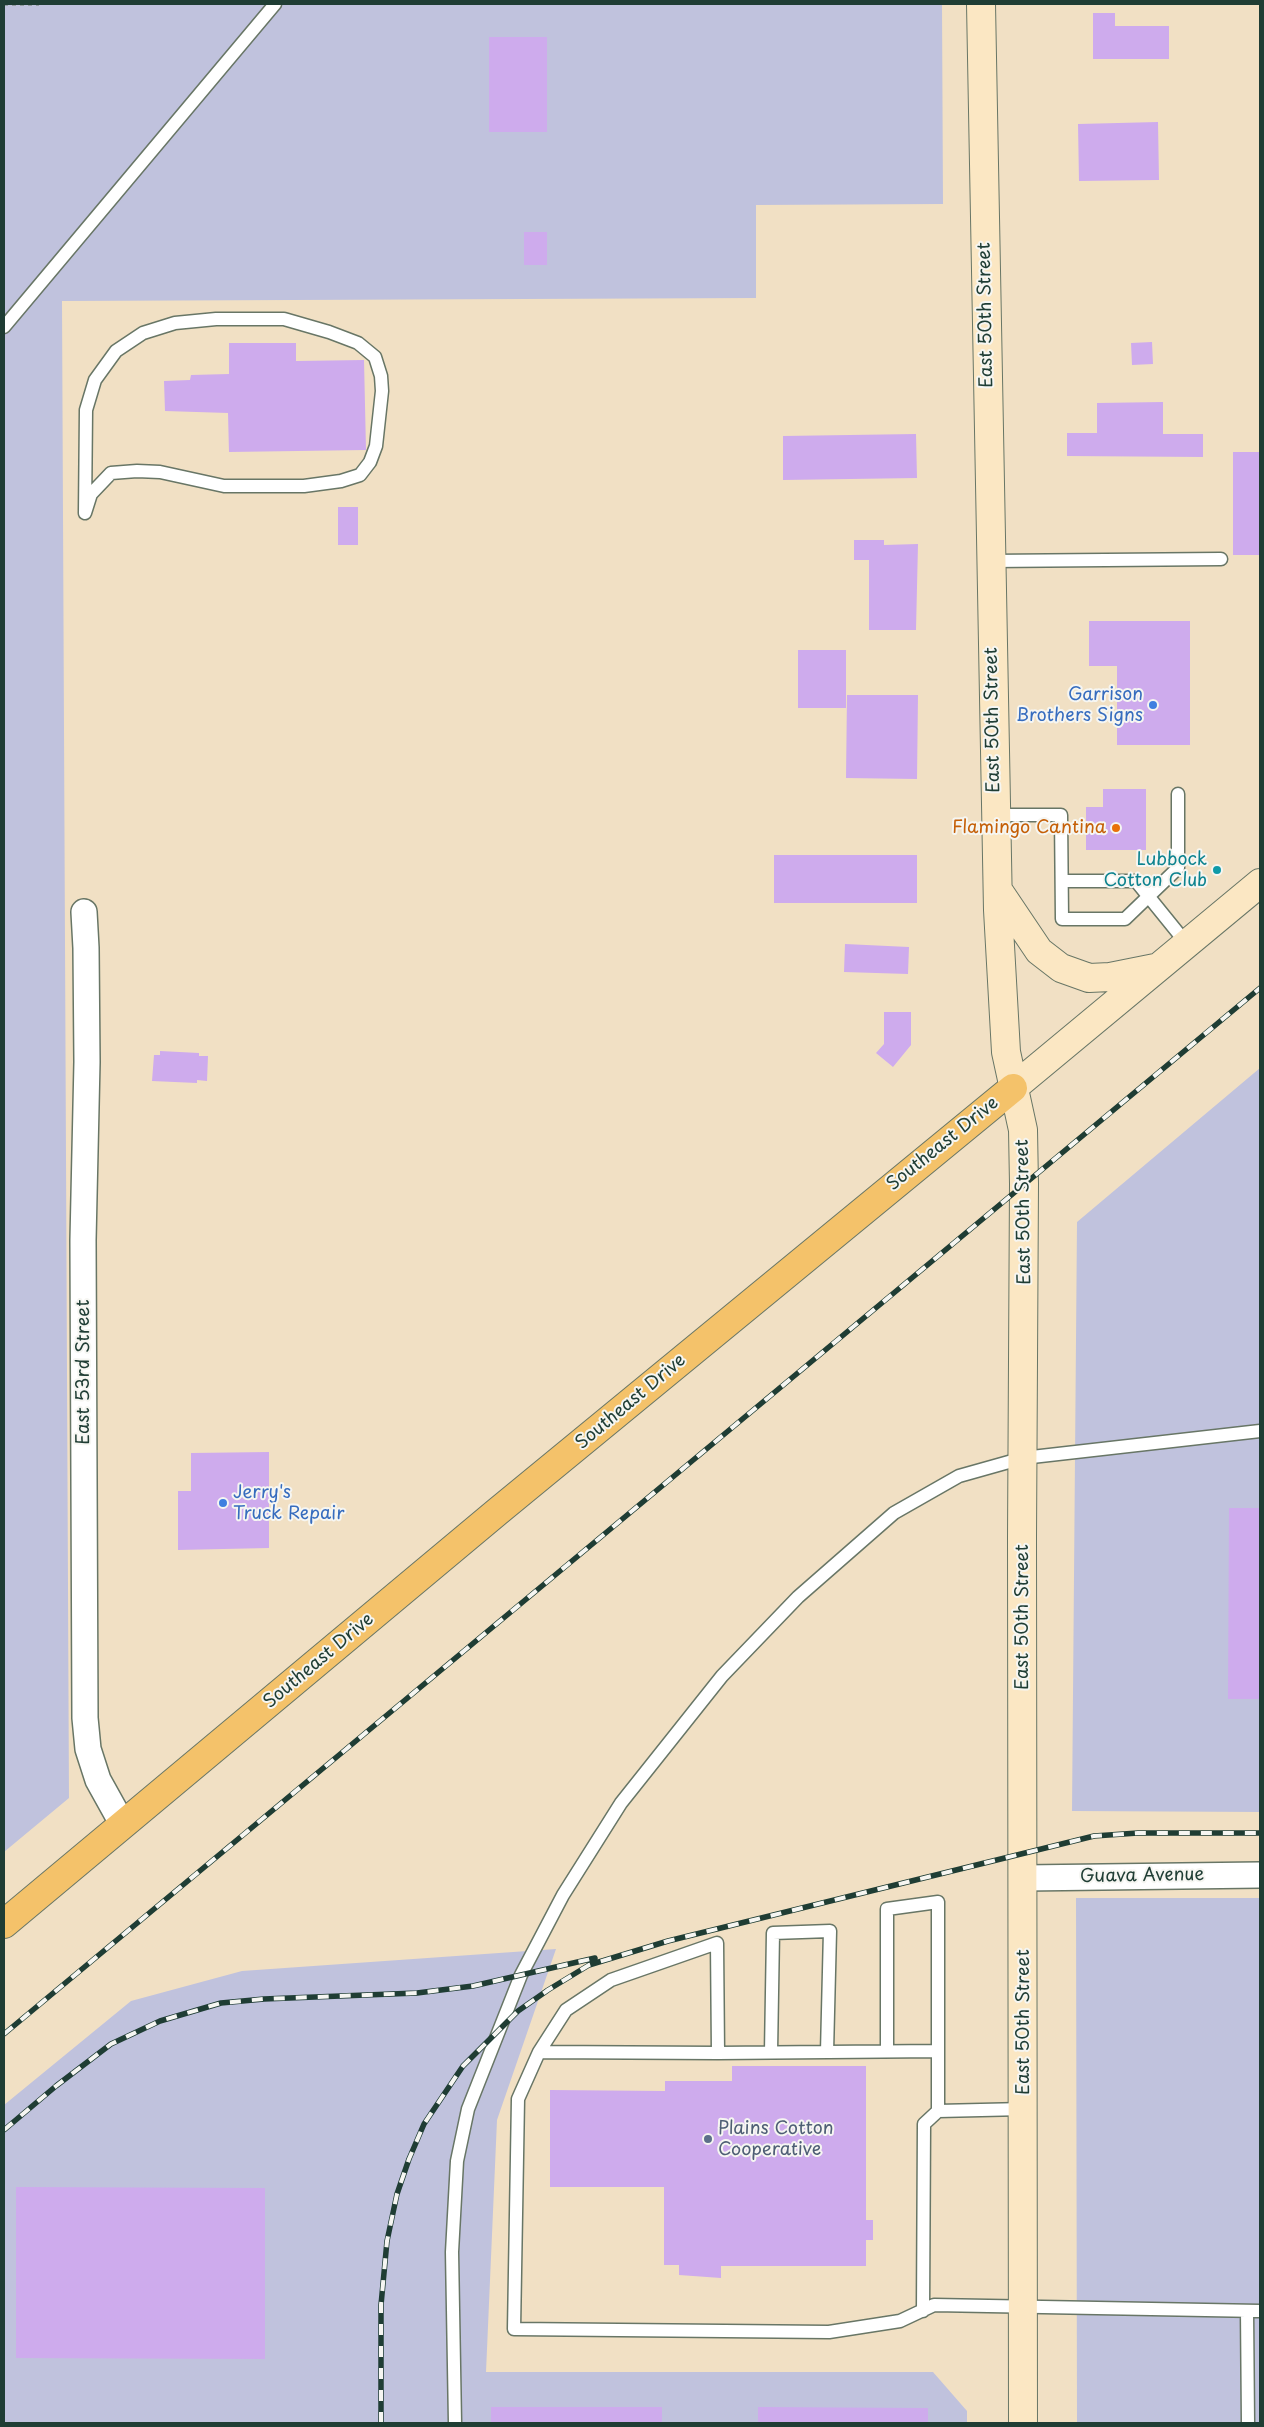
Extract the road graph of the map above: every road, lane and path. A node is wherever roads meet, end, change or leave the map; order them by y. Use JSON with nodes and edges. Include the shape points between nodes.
{"nodes":[{"id":1,"x":4,"y":4,"type":"edge"},
{"id":2,"x":39,"y":4,"type":"edge"},
{"id":3,"x":275,"y":4,"type":"edge"},
{"id":4,"x":981,"y":4,"type":"edge"},
{"id":5,"x":4,"y":327,"type":"edge"},
{"id":6,"x":84,"y":513,"type":"joint"},
{"id":7,"x":1221,"y":559,"type":"dead end"},
{"id":8,"x":990,"y":561,"type":"junction"},
{"id":9,"x":1178,"y":794,"type":"dead end"},
{"id":10,"x":996,"y":815,"type":"junction"},
{"id":11,"x":1062,"y":882,"type":"junction"},
{"id":12,"x":1260,"y":883,"type":"edge"},
{"id":13,"x":998,"y":890,"type":"junction"},
{"id":14,"x":1148,"y":896,"type":"junction"},
{"id":15,"x":84,"y":912,"type":"dead end"},
{"id":16,"x":1187,"y":944,"type":"junction"},
{"id":17,"x":1159,"y":968,"type":"junction"},
{"id":18,"x":1013,"y":1088,"type":"junction"},
{"id":19,"x":1260,"y":1431,"type":"edge"},
{"id":20,"x":1024,"y":1458,"type":"junction"},
{"id":21,"x":123,"y":1825,"type":"junction"},
{"id":22,"x":1260,"y":1875,"type":"edge"},
{"id":23,"x":1024,"y":1878,"type":"junction"},
{"id":24,"x":4,"y":1924,"type":"edge"},
{"id":25,"x":887,"y":2051,"type":"junction"},
{"id":26,"x":938,"y":2051,"type":"junction"},
{"id":27,"x":539,"y":2052,"type":"junction"},
{"id":28,"x":771,"y":2052,"type":"junction"},
{"id":29,"x":827,"y":2052,"type":"junction"},
{"id":30,"x":718,"y":2053,"type":"junction"},
{"id":31,"x":1024,"y":2109,"type":"junction"},
{"id":32,"x":938,"y":2111,"type":"junction"},
{"id":33,"x":1024,"y":2306,"type":"junction"},
{"id":34,"x":923,"y":2311,"type":"junction"},
{"id":35,"x":1247,"y":2311,"type":"junction"},
{"id":36,"x":1260,"y":2311,"type":"edge"},
{"id":37,"x":455,"y":2423,"type":"edge"},
{"id":38,"x":1023,"y":2423,"type":"edge"},
{"id":39,"x":1248,"y":2423,"type":"edge"}],
"edges":[{"from":1,"to":2,"type":"path"},
{"from":3,"to":5,"type":"lane"},
{"from":4,"to":8,"type":"main road","name":"East 50th Street"},
{"from":6,"to":6,"type":"lane","via":[[91,494],[111,473],[160,472],[224,486],[264,487],[304,486],[360,475],[376,446],[381,418],[381,376],[375,357],[358,344],[329,332],[284,320],[175,323],[143,333],[116,351],[95,380],[86,410]]},
{"from":7,"to":8,"type":"lane"},
{"from":8,"to":10,"type":"main road","name":"East 50th Street"},
{"from":9,"to":14,"type":"lane","via":[[1178,868]]},
{"from":10,"to":11,"type":"lane","via":[[1061,815]]},
{"from":10,"to":13,"type":"main road","name":"East 50th Street"},
{"from":11,"to":14,"type":"lane","via":[[1136,882]]},
{"from":11,"to":14,"type":"lane","via":[[1062,919],[1125,919]]},
{"from":12,"to":16,"type":"main road","name":"Southeast Drive"},
{"from":13,"to":17,"type":"main road","via":[[1039,951],[1061,968],[1089,978]]},
{"from":13,"to":18,"type":"main road","name":"East 50th Street","via":[[1006,1052]]},
{"from":14,"to":16,"type":"lane"},
{"from":15,"to":21,"type":"street","name":"East 53rd Street","via":[[87,1062],[84,1718],[88,1749],[98,1780]]},
{"from":16,"to":17,"type":"main road","name":"Southeast Drive"},
{"from":17,"to":18,"type":"main road","name":"Southeast Drive"},
{"from":18,"to":20,"type":"main road","name":"East 50th Street","via":[[1024,1130]]},
{"from":18,"to":21,"type":"main road","name":"Southeast Drive"},
{"from":19,"to":20,"type":"lane"},
{"from":20,"to":23,"type":"main road","name":"East 50th Street"},
{"from":20,"to":37,"type":"lane","via":[[959,1476],[894,1513],[798,1597],[722,1676],[627,1796],[563,1895],[521,1975],[468,2109],[459,2152],[452,2252]]},
{"from":21,"to":24,"type":"main road","name":"Southeast Drive"},
{"from":22,"to":23,"type":"street","name":"Guava Avenue"},
{"from":23,"to":31,"type":"main road","name":"East 50th Street"},
{"from":25,"to":26,"type":"lane"},
{"from":25,"to":26,"type":"lane","via":[[887,1909],[938,1902]]},
{"from":25,"to":29,"type":"lane"},
{"from":26,"to":32,"type":"lane"},
{"from":27,"to":30,"type":"lane"},
{"from":27,"to":30,"type":"lane","via":[[566,2010],[611,1980],[717,1943]]},
{"from":27,"to":34,"type":"lane","via":[[518,2099],[514,2329],[829,2332],[900,2321]]},
{"from":28,"to":29,"type":"lane"},
{"from":28,"to":29,"type":"lane","via":[[773,1933],[830,1931]]},
{"from":28,"to":30,"type":"lane"},
{"from":31,"to":32,"type":"lane"},
{"from":31,"to":33,"type":"main road","name":"East 50th Street"},
{"from":32,"to":34,"type":"lane","via":[[924,2124]]},
{"from":33,"to":34,"type":"lane","via":[[934,2305]]},
{"from":33,"to":35,"type":"lane"},
{"from":33,"to":38,"type":"main road","name":"East 50th Street"},
{"from":35,"to":36,"type":"lane"},
{"from":35,"to":39,"type":"lane"}]}
